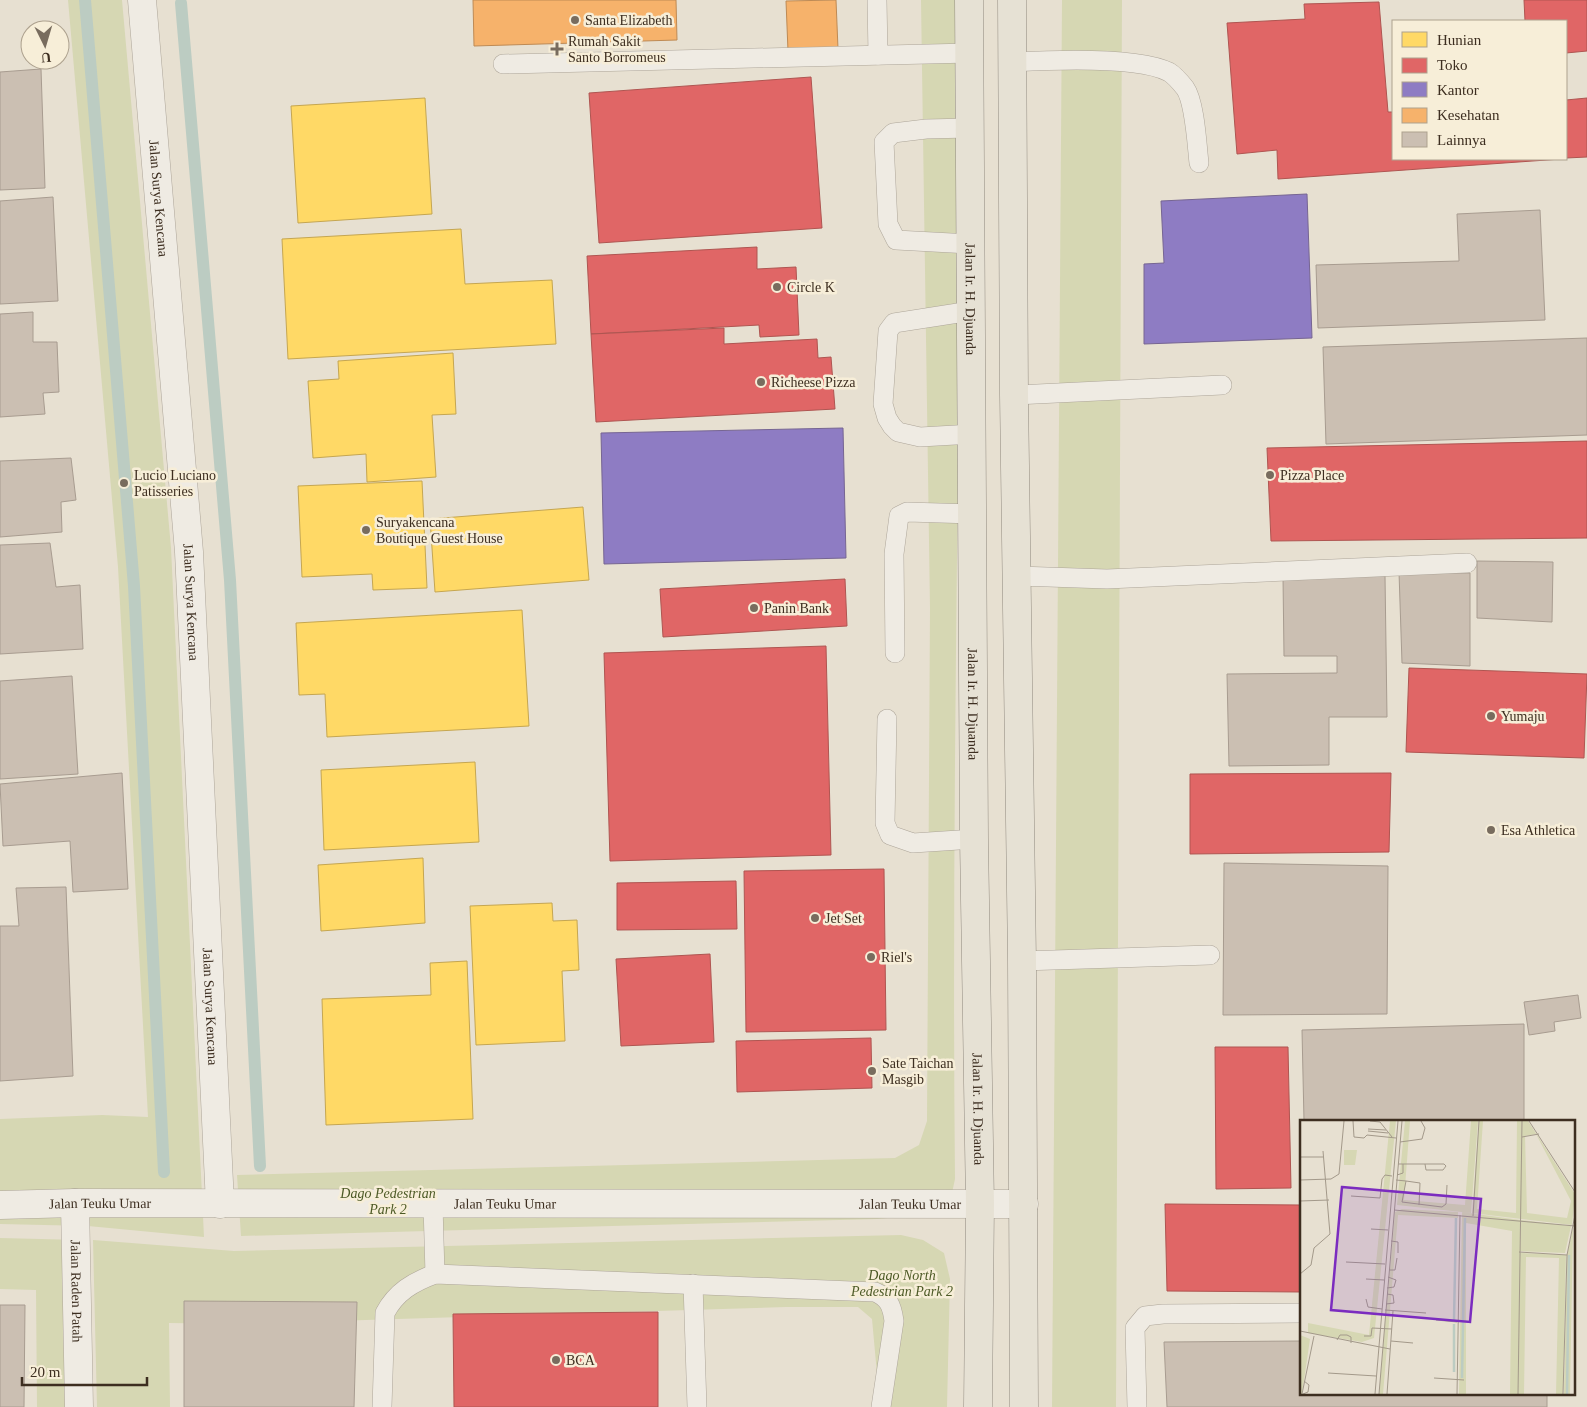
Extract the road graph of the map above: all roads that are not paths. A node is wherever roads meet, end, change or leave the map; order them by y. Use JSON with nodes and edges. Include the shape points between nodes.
{"nodes":[{"id":1,"x":142,"y":0,"type":"edge"},
{"id":2,"x":878,"y":0,"type":"edge"},
{"id":3,"x":969,"y":0,"type":"edge"},
{"id":4,"x":1012,"y":0,"type":"edge"},
{"id":5,"x":970,"y":53,"type":"junction"},
{"id":6,"x":878,"y":55,"type":"junction"},
{"id":7,"x":1013,"y":62,"type":"junction"},
{"id":8,"x":503,"y":64,"type":"dead end"},
{"id":9,"x":969,"y":128,"type":"junction"},
{"id":10,"x":1199,"y":163,"type":"dead end"},
{"id":11,"x":970,"y":244,"type":"junction"},
{"id":12,"x":971,"y":311,"type":"junction"},
{"id":13,"x":1222,"y":385,"type":"dead end"},
{"id":14,"x":1014,"y":394,"type":"junction"},
{"id":15,"x":973,"y":434,"type":"junction"},
{"id":16,"x":974,"y":514,"type":"junction"},
{"id":17,"x":1467,"y":563,"type":"dead end"},
{"id":18,"x":1018,"y":576,"type":"junction"},
{"id":19,"x":895,"y":653,"type":"dead end"},
{"id":20,"x":887,"y":719,"type":"dead end"},
{"id":21,"x":974,"y":839,"type":"junction"},
{"id":22,"x":1210,"y":955,"type":"dead end"},
{"id":23,"x":1022,"y":961,"type":"junction"},
{"id":24,"x":76,"y":1203,"type":"junction"},
{"id":25,"x":220,"y":1204,"type":"junction"},
{"id":26,"x":980,"y":1204,"type":"junction"},
{"id":27,"x":1024,"y":1204,"type":"junction"},
{"id":28,"x":0,"y":1205,"type":"edge"},
{"id":29,"x":433,"y":1205,"type":"junction"},
{"id":30,"x":435,"y":1274,"type":"junction"},
{"id":31,"x":693,"y":1284,"type":"junction"},
{"id":32,"x":1300,"y":1313,"type":"edge"},
{"id":33,"x":79,"y":1407,"type":"edge"},
{"id":34,"x":382,"y":1407,"type":"edge"},
{"id":35,"x":697,"y":1407,"type":"edge"},
{"id":36,"x":881,"y":1407,"type":"edge"},
{"id":37,"x":978,"y":1407,"type":"edge"},
{"id":38,"x":1024,"y":1407,"type":"edge"},
{"id":39,"x":1137,"y":1407,"type":"edge"}],
"edges":[{"from":1,"to":25,"type":"street","name":"Jalan Surya Kencana","via":[[189,552]]},
{"from":2,"to":6,"type":"lane"},
{"from":3,"to":5,"type":"main road","name":"Jalan Ir. H. Djuanda"},
{"from":4,"to":7,"type":"main road"},
{"from":5,"to":6,"type":"lane"},
{"from":5,"to":9,"type":"main road","name":"Jalan Ir. H. Djuanda"},
{"from":6,"to":8,"type":"lane"},
{"from":7,"to":10,"type":"lane","via":[[1127,63],[1170,73],[1186,90]]},
{"from":7,"to":14,"type":"main road"},
{"from":9,"to":11,"type":"main road","name":"Jalan Ir. H. Djuanda"},
{"from":9,"to":11,"type":"lane","via":[[893,133],[884,142],[888,224],[896,240]]},
{"from":11,"to":12,"type":"main road","name":"Jalan Ir. H. Djuanda"},
{"from":12,"to":15,"type":"main road","name":"Jalan Ir. H. Djuanda"},
{"from":12,"to":15,"type":"lane","via":[[894,322],[888,331],[883,404],[887,418],[898,432],[920,437]]},
{"from":13,"to":14,"type":"lane"},
{"from":14,"to":18,"type":"main road"},
{"from":15,"to":16,"type":"main road","name":"Jalan Ir. H. Djuanda"},
{"from":16,"to":19,"type":"lane","via":[[907,512],[900,516],[894,554]]},
{"from":16,"to":21,"type":"main road","name":"Jalan Ir. H. Djuanda"},
{"from":17,"to":18,"type":"lane","via":[[1108,579]]},
{"from":18,"to":23,"type":"main road"},
{"from":20,"to":21,"type":"lane","via":[[885,823],[890,835],[914,842]]},
{"from":21,"to":26,"type":"main road","name":"Jalan Ir. H. Djuanda"},
{"from":22,"to":23,"type":"lane"},
{"from":23,"to":27,"type":"main road"},
{"from":24,"to":25,"type":"street","name":"Jalan Teuku Umar"},
{"from":24,"to":28,"type":"street","name":"Jalan Teuku Umar"},
{"from":24,"to":33,"type":"street","name":"Jalan Raden Patah"},
{"from":25,"to":29,"type":"street","name":"Jalan Teuku Umar"},
{"from":26,"to":27,"type":"street","name":"Jalan Teuku Umar"},
{"from":26,"to":29,"type":"street","name":"Jalan Teuku Umar"},
{"from":26,"to":37,"type":"main road","name":"Jalan Ir. H. Djuanda"},
{"from":27,"to":38,"type":"main road"},
{"from":29,"to":30,"type":"lane"},
{"from":30,"to":31,"type":"lane"},
{"from":30,"to":34,"type":"lane","via":[[412,1282],[391,1300],[385,1313]]},
{"from":31,"to":35,"type":"lane"},
{"from":31,"to":36,"type":"lane","via":[[875,1292],[885,1297],[892,1307],[894,1321]]},
{"from":32,"to":39,"type":"lane","via":[[1145,1316],[1135,1328]]}]}
